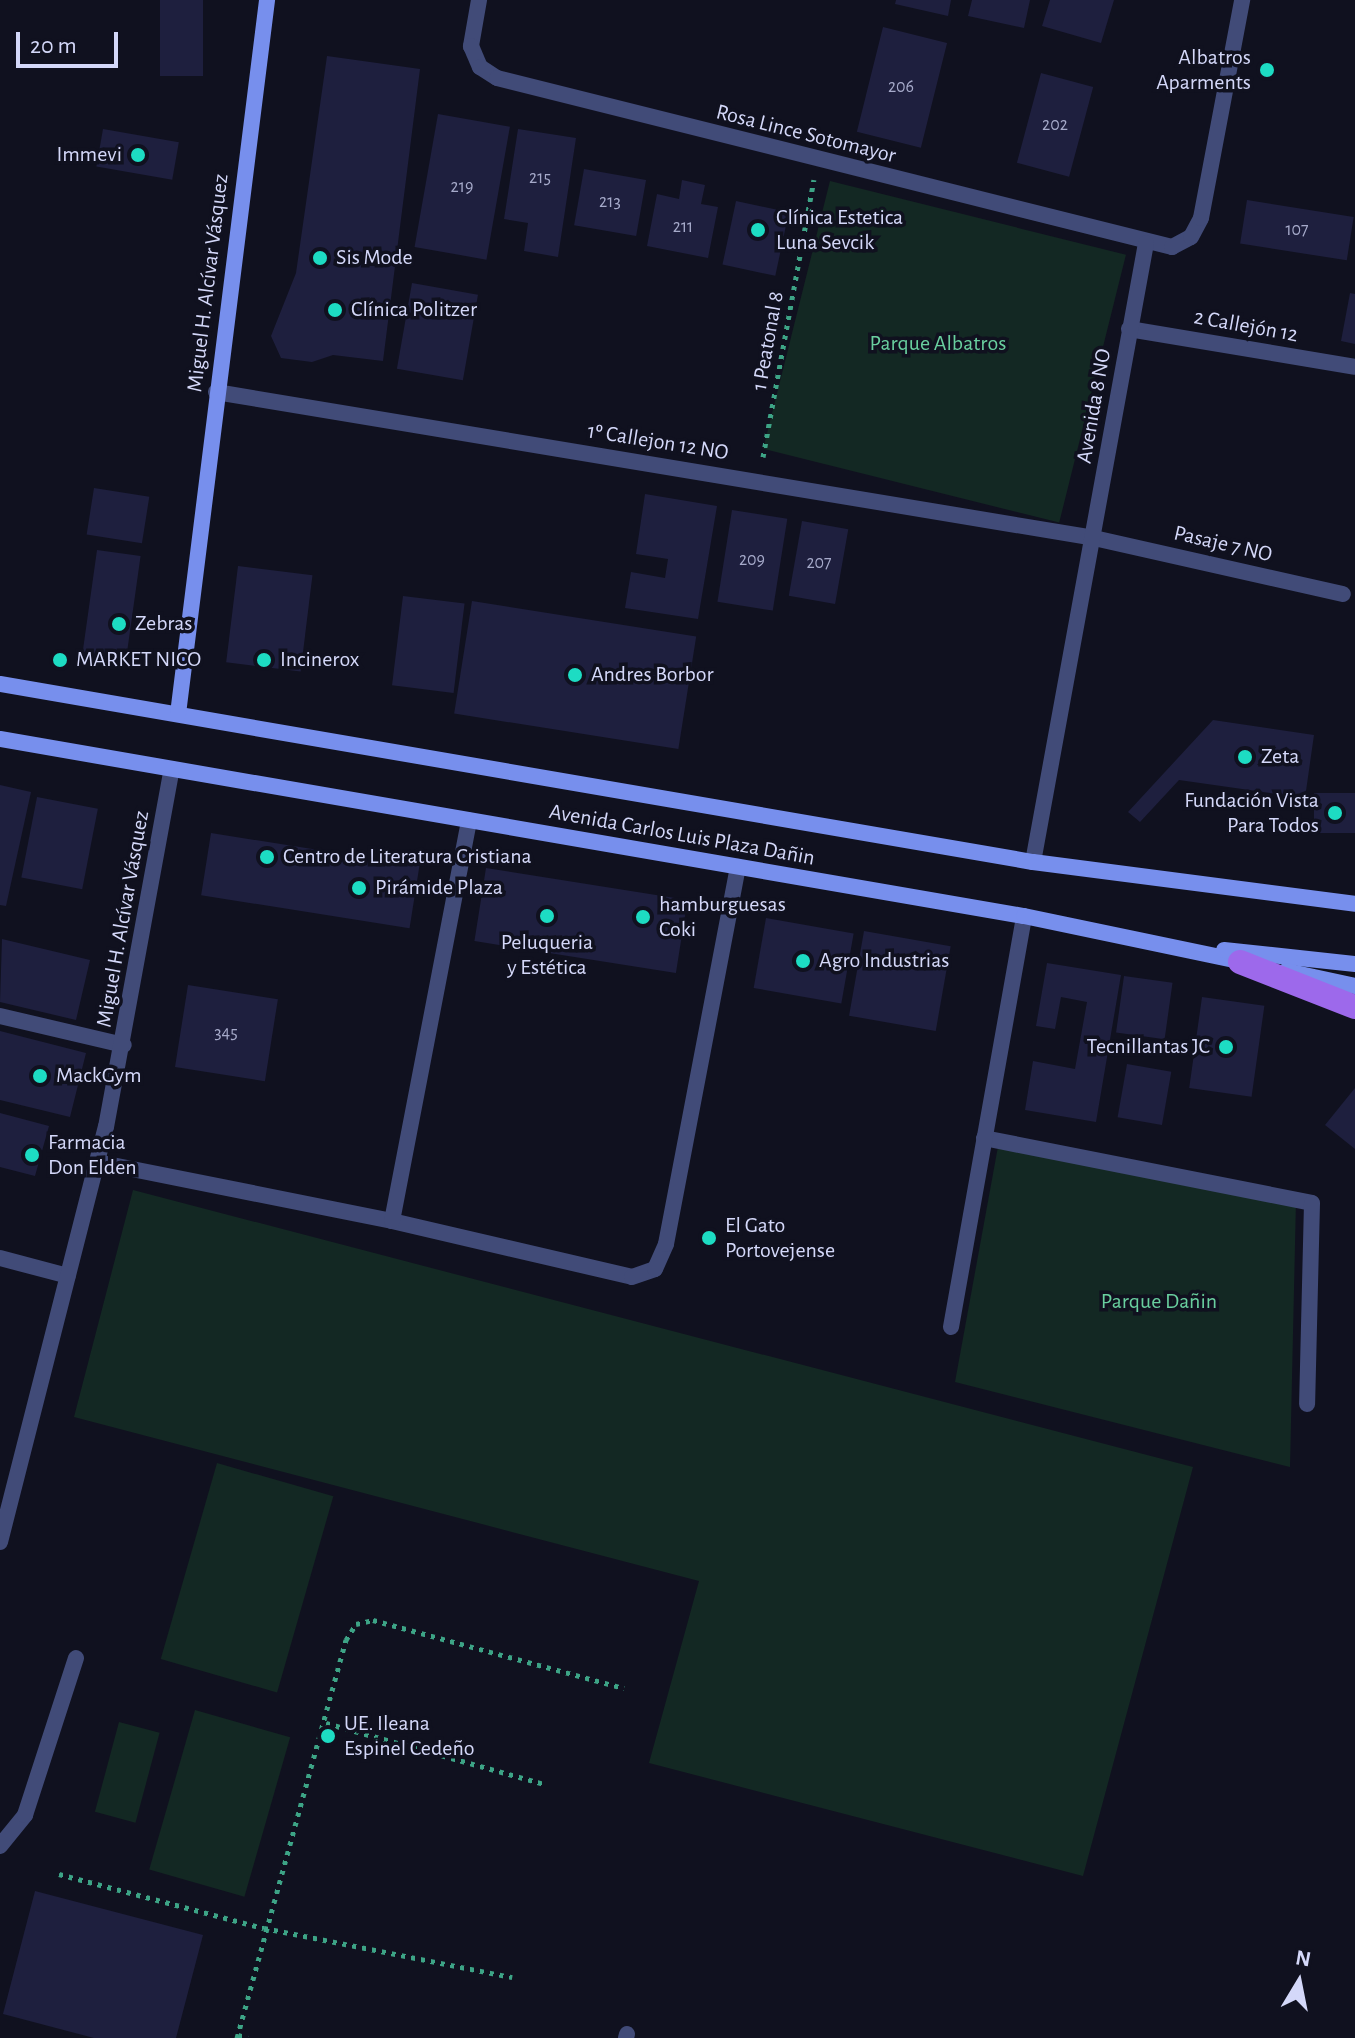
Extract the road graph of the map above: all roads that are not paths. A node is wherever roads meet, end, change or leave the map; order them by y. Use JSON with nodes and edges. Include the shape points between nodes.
{"nodes":[{"id":1,"x":267,"y":0,"type":"edge"},
{"id":2,"x":479,"y":0,"type":"edge"},
{"id":3,"x":1242,"y":0,"type":"edge"},
{"id":4,"x":1146,"y":243,"type":"junction"},
{"id":5,"x":1129,"y":329,"type":"junction"},
{"id":6,"x":1355,"y":367,"type":"edge"},
{"id":7,"x":216,"y":392,"type":"junction"},
{"id":8,"x":1094,"y":538,"type":"junction"},
{"id":9,"x":1343,"y":594,"type":"dead end"},
{"id":10,"x":0,"y":684,"type":"edge"},
{"id":11,"x":178,"y":714,"type":"junction"},
{"id":12,"x":0,"y":739,"type":"edge"},
{"id":13,"x":172,"y":769,"type":"junction"},
{"id":14,"x":469,"y":820,"type":"junction"},
{"id":15,"x":1033,"y":862,"type":"junction"},
{"id":16,"x":738,"y":867,"type":"junction"},
{"id":17,"x":1355,"y":904,"type":"edge"},
{"id":18,"x":1024,"y":916,"type":"junction"},
{"id":19,"x":1178,"y":948,"type":"junction"},
{"id":20,"x":1240,"y":962,"type":"junction"},
{"id":21,"x":1355,"y":964,"type":"edge"},
{"id":22,"x":1355,"y":986,"type":"edge"},
{"id":23,"x":1355,"y":1007,"type":"edge"},
{"id":24,"x":0,"y":1016,"type":"edge"},
{"id":25,"x":124,"y":1045,"type":"junction"},
{"id":26,"x":984,"y":1138,"type":"junction"},
{"id":27,"x":97,"y":1162,"type":"junction"},
{"id":28,"x":392,"y":1221,"type":"junction"},
{"id":29,"x":0,"y":1258,"type":"edge"},
{"id":30,"x":68,"y":1276,"type":"junction"},
{"id":31,"x":951,"y":1327,"type":"dead end"},
{"id":32,"x":1307,"y":1404,"type":"dead end"},
{"id":33,"x":7,"y":1482,"type":"edge"},
{"id":34,"x":0,"y":1542,"type":"edge"},
{"id":35,"x":76,"y":1658,"type":"dead end"},
{"id":36,"x":0,"y":1846,"type":"edge"}],
"edges":[{"from":1,"to":7,"type":"main road","name":"Miguel H. Alcívar Vásquez"},
{"from":2,"to":4,"type":"street","name":"Rosa Lince Sotomayor","via":[[471,46],[480,67],[497,78]]},
{"from":3,"to":4,"type":"street","via":[[1201,218],[1191,237],[1172,247]]},
{"from":4,"to":5,"type":"street","name":"Avenida 8 NO"},
{"from":5,"to":6,"type":"street","name":"2 Callejón 12"},
{"from":5,"to":8,"type":"street","name":"Avenida 8 NO"},
{"from":7,"to":8,"type":"street","name":"1º Callejon 12 NO"},
{"from":7,"to":11,"type":"main road","name":"Miguel H. Alcívar Vásquez"},
{"from":8,"to":9,"type":"street","name":"Pasaje 7 NO"},
{"from":8,"to":15,"type":"street","name":"Avenida 8 NO"},
{"from":10,"to":11,"type":"main road","name":"Avenida Carlos Luis Plaza Dañin"},
{"from":11,"to":15,"type":"main road","name":"Avenida Carlos Luis Plaza Dañin"},
{"from":12,"to":13,"type":"main road","name":"Avenida Carlos Luis Plaza Dañin"},
{"from":13,"to":14,"type":"main road","name":"Avenida Carlos Luis Plaza Dañin"},
{"from":13,"to":25,"type":"street","name":"Miguel H. Alcívar Vásquez"},
{"from":14,"to":16,"type":"main road","name":"Avenida Carlos Luis Plaza Dañin"},
{"from":14,"to":28,"type":"street"},
{"from":15,"to":17,"type":"main road","name":"Avenida Carlos Luis Plaza Dañin"},
{"from":16,"to":18,"type":"main road","name":"Avenida Carlos Luis Plaza Dañin"},
{"from":16,"to":28,"type":"street","via":[[666,1244],[655,1269],[632,1277]]},
{"from":18,"to":19,"type":"main road","name":"Avenida Carlos Luis Plaza Dañin"},
{"from":18,"to":26,"type":"street"},
{"from":19,"to":20,"type":"main road","name":"Avenida Carlos Luis Plaza Dañin"},
{"from":19,"to":21,"type":"main road","via":[[1280,952]]},
{"from":20,"to":22,"type":"main road","name":"Avenida Carlos Luis Plaza Dañin"},
{"from":20,"to":23,"type":"main road"},
{"from":24,"to":25,"type":"street"},
{"from":25,"to":27,"type":"street","name":"Miguel H. Alcívar Vásquez"},
{"from":26,"to":31,"type":"street"},
{"from":26,"to":32,"type":"street","via":[[1312,1203]]},
{"from":27,"to":28,"type":"street"},
{"from":27,"to":30,"type":"street","name":"Miguel H. Alcívar Vásquez"},
{"from":29,"to":30,"type":"street"},
{"from":30,"to":33,"type":"street","name":"Miguel H. Alcívar Vásquez"},
{"from":33,"to":34,"type":"street","name":"Miguel H. Alcívar Vásquez"},
{"from":35,"to":36,"type":"street","via":[[25,1815]]}]}
